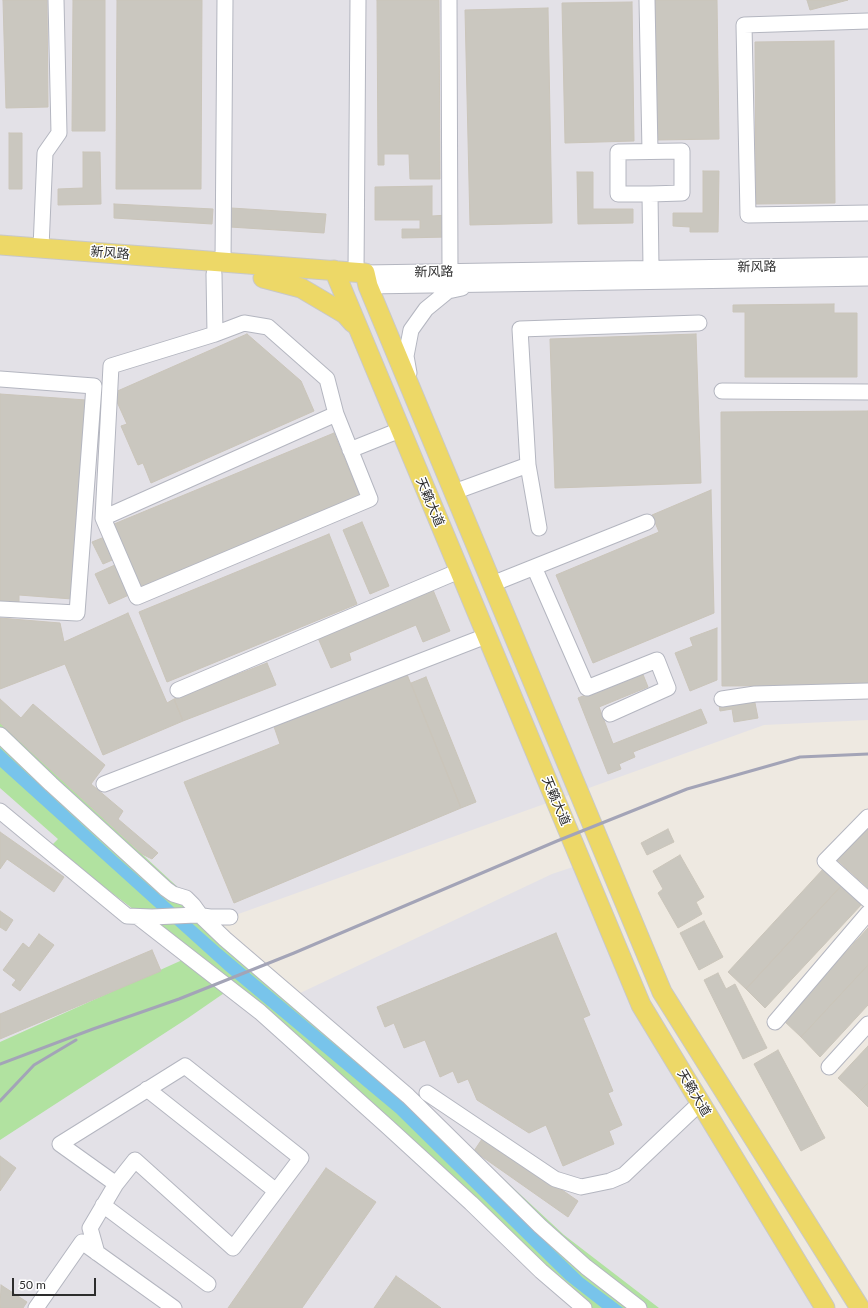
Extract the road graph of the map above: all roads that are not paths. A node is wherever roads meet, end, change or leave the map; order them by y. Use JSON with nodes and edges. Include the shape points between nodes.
{"nodes":[{"id":1,"x":56,"y":0,"type":"edge"},
{"id":2,"x":225,"y":0,"type":"edge"},
{"id":3,"x":358,"y":0,"type":"edge"},
{"id":4,"x":449,"y":0,"type":"edge"},
{"id":5,"x":647,"y":0,"type":"edge"},
{"id":6,"x":868,"y":21,"type":"edge"},
{"id":7,"x":650,"y":151,"type":"junction"},
{"id":8,"x":650,"y":194,"type":"junction"},
{"id":9,"x":868,"y":213,"type":"edge"},
{"id":10,"x":0,"y":245,"type":"edge"},
{"id":11,"x":41,"y":248,"type":"junction"},
{"id":12,"x":0,"y":258,"type":"edge"},
{"id":13,"x":868,"y":265,"type":"edge"},
{"id":14,"x":218,"y":268,"type":"junction"},
{"id":15,"x":651,"y":268,"type":"junction"},
{"id":16,"x":450,"y":271,"type":"junction"},
{"id":17,"x":336,"y":277,"type":"junction"},
{"id":18,"x":363,"y":277,"type":"junction"},
{"id":19,"x":263,"y":278,"type":"junction"},
{"id":20,"x":868,"y":278,"type":"edge"},
{"id":21,"x":475,"y":284,"type":"junction"},
{"id":22,"x":699,"y":323,"type":"dead end"},
{"id":23,"x":358,"y":329,"type":"junction"},
{"id":24,"x":214,"y":334,"type":"junction"},
{"id":25,"x":0,"y":379,"type":"edge"},
{"id":26,"x":722,"y":391,"type":"dead end"},
{"id":27,"x":868,"y":392,"type":"edge"},
{"id":28,"x":413,"y":394,"type":"junction"},
{"id":29,"x":336,"y":414,"type":"junction"},
{"id":30,"x":400,"y":430,"type":"junction"},
{"id":31,"x":350,"y":450,"type":"junction"},
{"id":32,"x":528,"y":465,"type":"junction"},
{"id":33,"x":454,"y":492,"type":"junction"},
{"id":34,"x":103,"y":518,"type":"junction"},
{"id":35,"x":647,"y":522,"type":"dead end"},
{"id":36,"x":540,"y":528,"type":"dead end"},
{"id":37,"x":534,"y":567,"type":"junction"},
{"id":38,"x":459,"y":571,"type":"junction"},
{"id":39,"x":492,"y":584,"type":"junction"},
{"id":40,"x":0,"y":609,"type":"edge"},
{"id":41,"x":486,"y":636,"type":"junction"},
{"id":42,"x":178,"y":690,"type":"dead end"},
{"id":43,"x":868,"y":691,"type":"edge"},
{"id":44,"x":722,"y":699,"type":"dead end"},
{"id":45,"x":610,"y":714,"type":"dead end"},
{"id":46,"x":0,"y":736,"type":"edge"},
{"id":47,"x":104,"y":784,"type":"dead end"},
{"id":48,"x":0,"y":811,"type":"edge"},
{"id":49,"x":868,"y":817,"type":"edge"},
{"id":50,"x":868,"y":900,"type":"edge"},
{"id":51,"x":868,"y":913,"type":"edge"},
{"id":52,"x":198,"y":915,"type":"junction"},
{"id":53,"x":145,"y":917,"type":"junction"},
{"id":54,"x":230,"y":917,"type":"dead end"},
{"id":55,"x":775,"y":1022,"type":"dead end"},
{"id":56,"x":868,"y":1024,"type":"edge"},
{"id":57,"x":829,"y":1067,"type":"dead end"},
{"id":58,"x":147,"y":1089,"type":"junction"},
{"id":59,"x":427,"y":1093,"type":"dead end"},
{"id":60,"x":700,"y":1103,"type":"junction"},
{"id":61,"x":116,"y":1184,"type":"junction"},
{"id":62,"x":276,"y":1191,"type":"junction"},
{"id":63,"x":103,"y":1205,"type":"junction"},
{"id":64,"x":97,"y":1253,"type":"junction"},
{"id":65,"x":208,"y":1284,"type":"dead end"},
{"id":66,"x":36,"y":1308,"type":"edge"},
{"id":67,"x":174,"y":1308,"type":"edge"},
{"id":68,"x":584,"y":1308,"type":"edge"},
{"id":69,"x":639,"y":1308,"type":"edge"},
{"id":70,"x":825,"y":1308,"type":"edge"},
{"id":71,"x":860,"y":1308,"type":"edge"}],
"edges":[{"from":1,"to":11,"type":"street","via":[[59,133],[45,153]]},
{"from":2,"to":14,"type":"street"},
{"from":3,"to":18,"type":"street"},
{"from":4,"to":16,"type":"street"},
{"from":5,"to":7,"type":"street"},
{"from":6,"to":9,"type":"street","via":[[744,25],[748,215]]},
{"from":7,"to":8,"type":"street","via":[[618,152],[618,194]]},
{"from":7,"to":8,"type":"street","via":[[682,151],[682,193]]},
{"from":8,"to":15,"type":"street"},
{"from":10,"to":11,"type":"main road","name":"新风路"},
{"from":11,"to":14,"type":"main road","name":"新风路"},
{"from":12,"to":14,"type":"main road","name":"新风路"},
{"from":13,"to":15,"type":"street","name":"新风路"},
{"from":14,"to":17,"type":"main road","name":"新风路"},
{"from":14,"to":19,"type":"main road","name":"新风路"},
{"from":14,"to":24,"type":"street"},
{"from":15,"to":16,"type":"street","name":"新风路"},
{"from":16,"to":18,"type":"street","name":"新风路"},
{"from":17,"to":18,"type":"main road","name":"新风路"},
{"from":17,"to":19,"type":"main road","name":"新风路"},
{"from":17,"to":23,"type":"main road","name":"天籁大道"},
{"from":18,"to":21,"type":"street","name":"新风路"},
{"from":18,"to":28,"type":"main road","name":"天籁大道"},
{"from":19,"to":23,"type":"main road","via":[[301,288],[345,314]]},
{"from":20,"to":21,"type":"street","name":"新风路"},
{"from":21,"to":28,"type":"street","via":[[448,291],[426,310],[411,330],[406,356]]},
{"from":22,"to":32,"type":"street","via":[[520,328]]},
{"from":23,"to":30,"type":"main road","name":"天籁大道"},
{"from":24,"to":29,"type":"street","via":[[244,323],[268,327],[327,379]]},
{"from":24,"to":34,"type":"street","via":[[111,366]]},
{"from":25,"to":40,"type":"street","via":[[94,386],[77,613]]},
{"from":26,"to":27,"type":"street"},
{"from":28,"to":33,"type":"main road","name":"天籁大道"},
{"from":29,"to":31,"type":"street"},
{"from":29,"to":34,"type":"street"},
{"from":30,"to":31,"type":"street"},
{"from":30,"to":38,"type":"main road","name":"天籁大道"},
{"from":31,"to":34,"type":"street","via":[[370,499],[137,597]]},
{"from":32,"to":33,"type":"street"},
{"from":32,"to":36,"type":"street"},
{"from":33,"to":39,"type":"main road","name":"天籁大道"},
{"from":35,"to":37,"type":"street"},
{"from":37,"to":39,"type":"street"},
{"from":37,"to":45,"type":"street","via":[[587,688],[657,660],[668,688]]},
{"from":38,"to":41,"type":"main road","name":"天籁大道"},
{"from":38,"to":42,"type":"street"},
{"from":39,"to":71,"type":"main road","name":"天籁大道","via":[[662,992]]},
{"from":41,"to":47,"type":"street"},
{"from":41,"to":60,"type":"main road","name":"天籁大道","via":[[641,1005]]},
{"from":43,"to":44,"type":"street","via":[[755,694]]},
{"from":46,"to":52,"type":"street","via":[[166,889],[186,898]]},
{"from":48,"to":53,"type":"street","via":[[127,916]]},
{"from":49,"to":50,"type":"street","via":[[825,862]]},
{"from":51,"to":55,"type":"street"},
{"from":52,"to":53,"type":"street"},
{"from":52,"to":54,"type":"street"},
{"from":52,"to":69,"type":"street","via":[[408,1096],[540,1226],[586,1267]]},
{"from":53,"to":68,"type":"street","via":[[260,1012],[388,1126],[541,1271]]},
{"from":56,"to":57,"type":"street"},
{"from":58,"to":61,"type":"street","via":[[60,1144]]},
{"from":58,"to":62,"type":"street"},
{"from":58,"to":62,"type":"street","via":[[185,1066],[203,1080],[301,1158]]},
{"from":59,"to":60,"type":"street","via":[[555,1179],[581,1187],[610,1182],[624,1175]]},
{"from":60,"to":70,"type":"main road","name":"天籁大道"},
{"from":61,"to":62,"type":"street","via":[[135,1160],[233,1248]]},
{"from":61,"to":63,"type":"street"},
{"from":63,"to":64,"type":"street","via":[[90,1228]]},
{"from":63,"to":65,"type":"street"},
{"from":64,"to":66,"type":"street","via":[[82,1242]]},
{"from":64,"to":67,"type":"street"}]}
